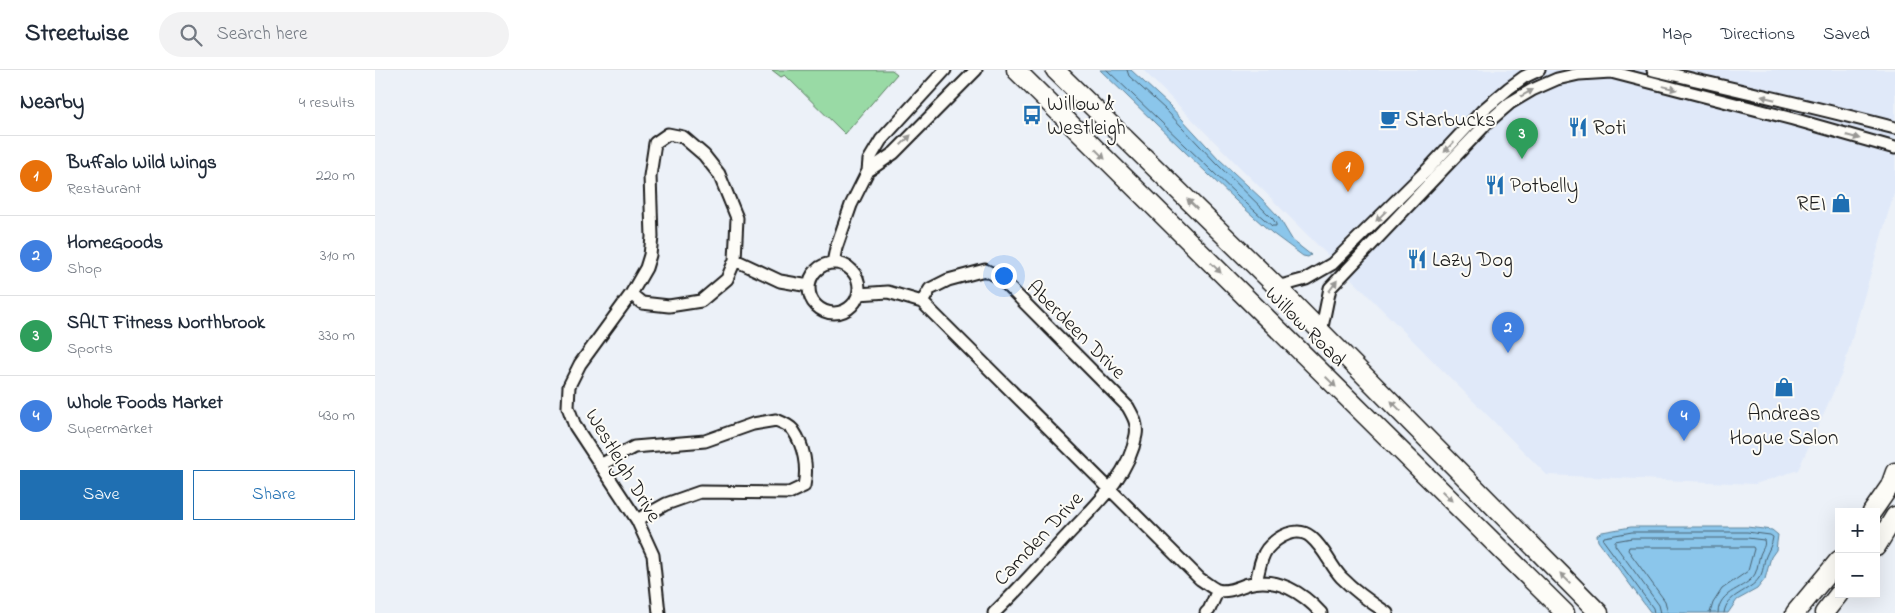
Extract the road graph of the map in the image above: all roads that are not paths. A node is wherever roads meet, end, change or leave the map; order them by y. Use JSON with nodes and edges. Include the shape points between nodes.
{"nodes":[{"id":1,"x":945,"y":70,"type":"edge"},
{"id":2,"x":976,"y":70,"type":"edge"},
{"id":3,"x":1016,"y":70,"type":"edge"},
{"id":4,"x":1055,"y":70,"type":"edge"},
{"id":5,"x":1539,"y":70,"type":"edge"},
{"id":6,"x":1653,"y":70,"type":"edge"},
{"id":7,"x":1895,"y":128,"type":"edge"},
{"id":8,"x":1895,"y":148,"type":"edge"},
{"id":9,"x":868,"y":171,"type":"junction"},
{"id":10,"x":735,"y":260,"type":"junction"},
{"id":11,"x":833,"y":263,"type":"junction"},
{"id":12,"x":809,"y":286,"type":"junction"},
{"id":13,"x":1277,"y":287,"type":"junction"},
{"id":14,"x":631,"y":294,"type":"junction"},
{"id":15,"x":858,"y":294,"type":"junction"},
{"id":16,"x":922,"y":302,"type":"junction"},
{"id":17,"x":1321,"y":332,"type":"junction"},
{"id":18,"x":599,"y":465,"type":"junction"},
{"id":19,"x":1895,"y":472,"type":"edge"},
{"id":20,"x":1110,"y":489,"type":"junction"},
{"id":21,"x":1875,"y":508,"type":"edge"},
{"id":22,"x":1895,"y":516,"type":"edge"},
{"id":23,"x":637,"y":520,"type":"junction"},
{"id":24,"x":1880,"y":540,"type":"edge"},
{"id":25,"x":1835,"y":565,"type":"edge"},
{"id":26,"x":1257,"y":582,"type":"junction"},
{"id":27,"x":1217,"y":590,"type":"junction"},
{"id":28,"x":1836,"y":598,"type":"edge"},
{"id":29,"x":659,"y":613,"type":"edge"},
{"id":30,"x":994,"y":613,"type":"edge"},
{"id":31,"x":1206,"y":613,"type":"edge"},
{"id":32,"x":1321,"y":613,"type":"edge"},
{"id":33,"x":1387,"y":613,"type":"edge"},
{"id":34,"x":1565,"y":613,"type":"edge"},
{"id":35,"x":1599,"y":613,"type":"edge"},
{"id":36,"x":1795,"y":613,"type":"edge"},
{"id":37,"x":1824,"y":613,"type":"edge"}],
"edges":[{"from":1,"to":9,"type":"street","via":[[881,140],[869,160]]},
{"from":9,"to":2,"type":"street","one_way":true,"via":[[893,153]]},
{"from":3,"to":34,"type":"main road","name":"Willow Road","one_way":true},
{"from":13,"to":4,"type":"main road","name":"Willow Road","one_way":true},
{"from":5,"to":13,"type":"street","one_way":true,"via":[[1524,77],[1482,111],[1333,264],[1307,279]]},
{"from":7,"to":6,"type":"street","one_way":true},
{"from":17,"to":8,"type":"street","one_way":true,"via":[[1330,288],[1489,122],[1510,103],[1557,79],[1611,72]]},
{"from":9,"to":11,"type":"street","via":[[851,205]]},
{"from":10,"to":12,"type":"street","via":[[780,281]]},
{"from":10,"to":14,"type":"street","name":"Westleigh Drive","via":[[727,279],[701,301],[669,306],[642,303]]},
{"from":10,"to":14,"type":"street","name":"Westleigh Drive","via":[[737,218],[719,174],[683,137],[668,134],[655,144],[650,176],[650,255]]},
{"from":11,"to":12,"type":"street","via":[[814,272]]},
{"from":11,"to":15,"type":"street","via":[[853,272],[859,286]]},
{"from":12,"to":15,"type":"street","via":[[809,294],[826,312],[842,312],[850,308]]},
{"from":13,"to":17,"type":"main road","name":"Willow Road"},
{"from":14,"to":18,"type":"street","name":"Westleigh Drive","via":[[580,364],[569,386],[568,407],[575,426]]},
{"from":15,"to":16,"type":"street","via":[[888,292]]},
{"from":16,"to":20,"type":"street"},
{"from":16,"to":20,"type":"street","name":"Aberdeen Drive","via":[[930,289],[948,280],[985,270],[999,277],[1128,406],[1136,421],[1136,435],[1126,464]]},
{"from":35,"to":17,"type":"main road","name":"Willow Road","one_way":true},
{"from":18,"to":23,"type":"street","name":"Westleigh Drive"},
{"from":18,"to":23,"type":"street","via":[[634,447],[705,441],[753,424],[776,420],[792,428],[804,453],[804,486],[789,493],[700,492],[666,504]]},
{"from":19,"to":21,"type":"main road"},
{"from":20,"to":27,"type":"street","via":[[1200,579]]},
{"from":20,"to":30,"type":"street","name":"Camden Drive"},
{"from":22,"to":24,"type":"main road"},
{"from":23,"to":29,"type":"street","name":"Westleigh Drive","via":[[653,555]]},
{"from":25,"to":36,"type":"main road"},
{"from":26,"to":27,"type":"street","via":[[1231,590]]},
{"from":26,"to":32,"type":"street","via":[[1280,584],[1299,592]]},
{"from":26,"to":33,"type":"street","via":[[1267,549],[1285,534],[1297,532],[1309,535],[1328,556],[1339,575]]},
{"from":27,"to":31,"type":"street"},
{"from":28,"to":37,"type":"main road"}]}
